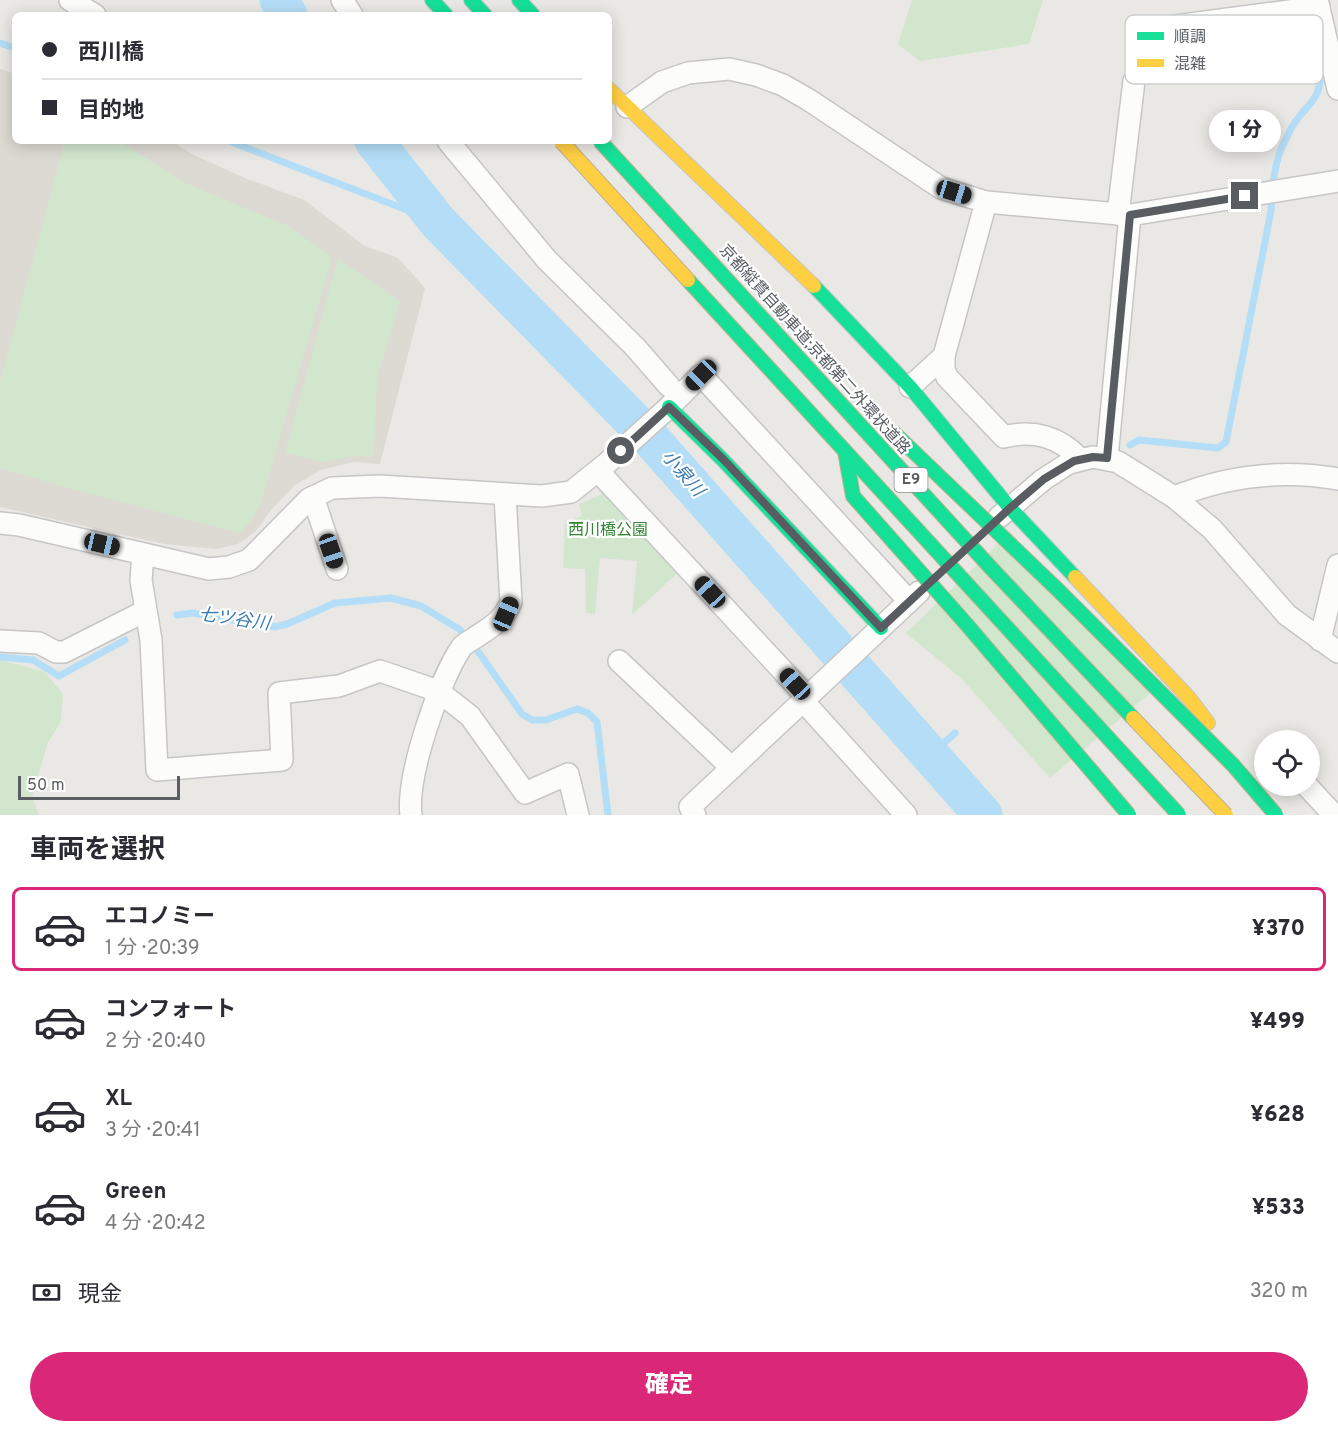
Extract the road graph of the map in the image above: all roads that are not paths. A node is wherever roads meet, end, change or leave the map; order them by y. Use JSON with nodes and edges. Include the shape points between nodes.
{"nodes":[{"id":1,"x":70,"y":0,"type":"edge"},
{"id":2,"x":432,"y":0,"type":"edge"},
{"id":3,"x":471,"y":0,"type":"edge"},
{"id":4,"x":1318,"y":3,"type":"edge"},
{"id":5,"x":90,"y":12,"type":"edge"},
{"id":6,"x":443,"y":12,"type":"edge"},
{"id":7,"x":482,"y":12,"type":"edge"},
{"id":8,"x":1242,"y":15,"type":"edge"},
{"id":9,"x":1323,"y":24,"type":"edge"},
{"id":10,"x":1134,"y":84,"type":"edge"},
{"id":11,"x":1338,"y":89,"type":"edge"},
{"id":12,"x":612,"y":92,"type":"edge"},
{"id":13,"x":627,"y":107,"type":"junction"},
{"id":14,"x":450,"y":144,"type":"edge"},
{"id":15,"x":564,"y":144,"type":"edge"},
{"id":16,"x":603,"y":144,"type":"edge"},
{"id":17,"x":1338,"y":181,"type":"edge"},
{"id":18,"x":986,"y":202,"type":"junction"},
{"id":19,"x":1124,"y":214,"type":"junction"},
{"id":20,"x":695,"y":244,"type":"junction"},
{"id":21,"x":944,"y":356,"type":"junction"},
{"id":22,"x":831,"y":373,"type":"dead end"},
{"id":23,"x":669,"y":386,"type":"dead end"},
{"id":24,"x":910,"y":387,"type":"junction"},
{"id":25,"x":666,"y":410,"type":"junction"},
{"id":26,"x":882,"y":421,"type":"dead end"},
{"id":27,"x":845,"y":451,"type":"junction"},
{"id":28,"x":1107,"y":458,"type":"junction"},
{"id":29,"x":1080,"y":459,"type":"junction"},
{"id":30,"x":602,"y":467,"type":"junction"},
{"id":31,"x":1338,"y":478,"type":"edge"},
{"id":32,"x":505,"y":495,"type":"junction"},
{"id":33,"x":313,"y":497,"type":"junction"},
{"id":34,"x":1174,"y":497,"type":"junction"},
{"id":35,"x":1010,"y":508,"type":"junction"},
{"id":36,"x":0,"y":523,"type":"edge"},
{"id":37,"x":143,"y":554,"type":"junction"},
{"id":38,"x":1338,"y":565,"type":"edge"},
{"id":39,"x":337,"y":568,"type":"dead end"},
{"id":40,"x":909,"y":601,"type":"junction"},
{"id":41,"x":148,"y":624,"type":"junction"},
{"id":42,"x":876,"y":632,"type":"junction"},
{"id":43,"x":1320,"y":639,"type":"junction"},
{"id":44,"x":0,"y":641,"type":"edge"},
{"id":45,"x":1338,"y":652,"type":"edge"},
{"id":46,"x":619,"y":661,"type":"dead end"},
{"id":47,"x":438,"y":691,"type":"junction"},
{"id":48,"x":809,"y":697,"type":"junction"},
{"id":49,"x":732,"y":768,"type":"junction"},
{"id":50,"x":1254,"y":770,"type":"edge"},
{"id":51,"x":1268,"y":796,"type":"edge"},
{"id":52,"x":1316,"y":796,"type":"edge"},
{"id":53,"x":411,"y":815,"type":"edge"},
{"id":54,"x":578,"y":815,"type":"edge"},
{"id":55,"x":695,"y":815,"type":"edge"},
{"id":56,"x":906,"y":815,"type":"edge"},
{"id":57,"x":1129,"y":815,"type":"edge"},
{"id":58,"x":1179,"y":815,"type":"edge"},
{"id":59,"x":1227,"y":815,"type":"edge"},
{"id":60,"x":1278,"y":815,"type":"edge"},
{"id":61,"x":1334,"y":815,"type":"edge"}],
"edges":[{"from":1,"to":5,"type":"street"},
{"from":2,"to":6,"type":"main road"},
{"from":3,"to":7,"type":"main road"},
{"from":4,"to":8,"type":"street"},
{"from":9,"to":11,"type":"street"},
{"from":10,"to":19,"type":"street"},
{"from":12,"to":13,"type":"main road"},
{"from":13,"to":18,"type":"street","via":[[662,82],[682,75],[716,69],[743,71],[783,85],[941,188]]},
{"from":13,"to":24,"type":"main road","via":[[824,296]]},
{"from":14,"to":23,"type":"street","via":[[547,260]]},
{"from":15,"to":27,"type":"main road","number":"E9","bridge":true},
{"from":16,"to":20,"type":"main road","name":"京都縦貫自動車道;京都第二外環状道路","number":"E9","bridge":true},
{"from":17,"to":19,"type":"street"},
{"from":18,"to":19,"type":"street"},
{"from":18,"to":21,"type":"street"},
{"from":19,"to":28,"type":"street"},
{"from":20,"to":22,"type":"main road","bridge":true},
{"from":20,"to":59,"type":"main road","name":"京都縦貫自動車道;京都第二外環状道路","number":"E9","bridge":true,"via":[[992,569]]},
{"from":21,"to":24,"type":"street"},
{"from":21,"to":29,"type":"street","via":[[947,376],[1004,437],[1025,433],[1046,436]]},
{"from":24,"to":35,"type":"main road"},
{"from":25,"to":30,"type":"street"},
{"from":25,"to":40,"type":"street","via":[[701,375]]},
{"from":25,"to":42,"type":"main road","via":[[723,459]]},
{"from":26,"to":60,"type":"main road","bridge":true,"via":[[1075,606]]},
{"from":27,"to":57,"type":"main road","bridge":true,"via":[[853,496]]},
{"from":27,"to":58,"type":"main road","number":"E9","bridge":true},
{"from":28,"to":29,"type":"street"},
{"from":28,"to":34,"type":"street"},
{"from":29,"to":35,"type":"street","via":[[1044,479]]},
{"from":30,"to":32,"type":"street","via":[[571,492]]},
{"from":30,"to":48,"type":"street"},
{"from":31,"to":34,"type":"street","via":[[1290,474],[1240,477]]},
{"from":32,"to":33,"type":"street","via":[[380,486],[332,488]]},
{"from":32,"to":47,"type":"street","via":[[511,602],[502,619],[471,641]]},
{"from":33,"to":37,"type":"street","via":[[249,560],[229,567],[209,569]]},
{"from":33,"to":39,"type":"street"},
{"from":34,"to":43,"type":"street","via":[[1212,529],[1287,615]]},
{"from":35,"to":40,"type":"street"},
{"from":35,"to":50,"type":"main road"},
{"from":36,"to":37,"type":"street"},
{"from":37,"to":41,"type":"street","via":[[141,580]]},
{"from":38,"to":43,"type":"street"},
{"from":40,"to":42,"type":"street"},
{"from":41,"to":44,"type":"street","via":[[64,652],[39,643]]},
{"from":41,"to":47,"type":"street","via":[[157,770],[282,760],[279,693],[339,686],[380,671]]},
{"from":42,"to":48,"type":"street"},
{"from":43,"to":45,"type":"street"},
{"from":46,"to":49,"type":"street"},
{"from":47,"to":53,"type":"street","via":[[411,787]]},
{"from":47,"to":54,"type":"street","via":[[470,716],[525,793],[568,774]]},
{"from":48,"to":49,"type":"street"},
{"from":48,"to":56,"type":"street"},
{"from":49,"to":55,"type":"street","via":[[690,807]]},
{"from":51,"to":60,"type":"main road"},
{"from":52,"to":61,"type":"street"}]}
